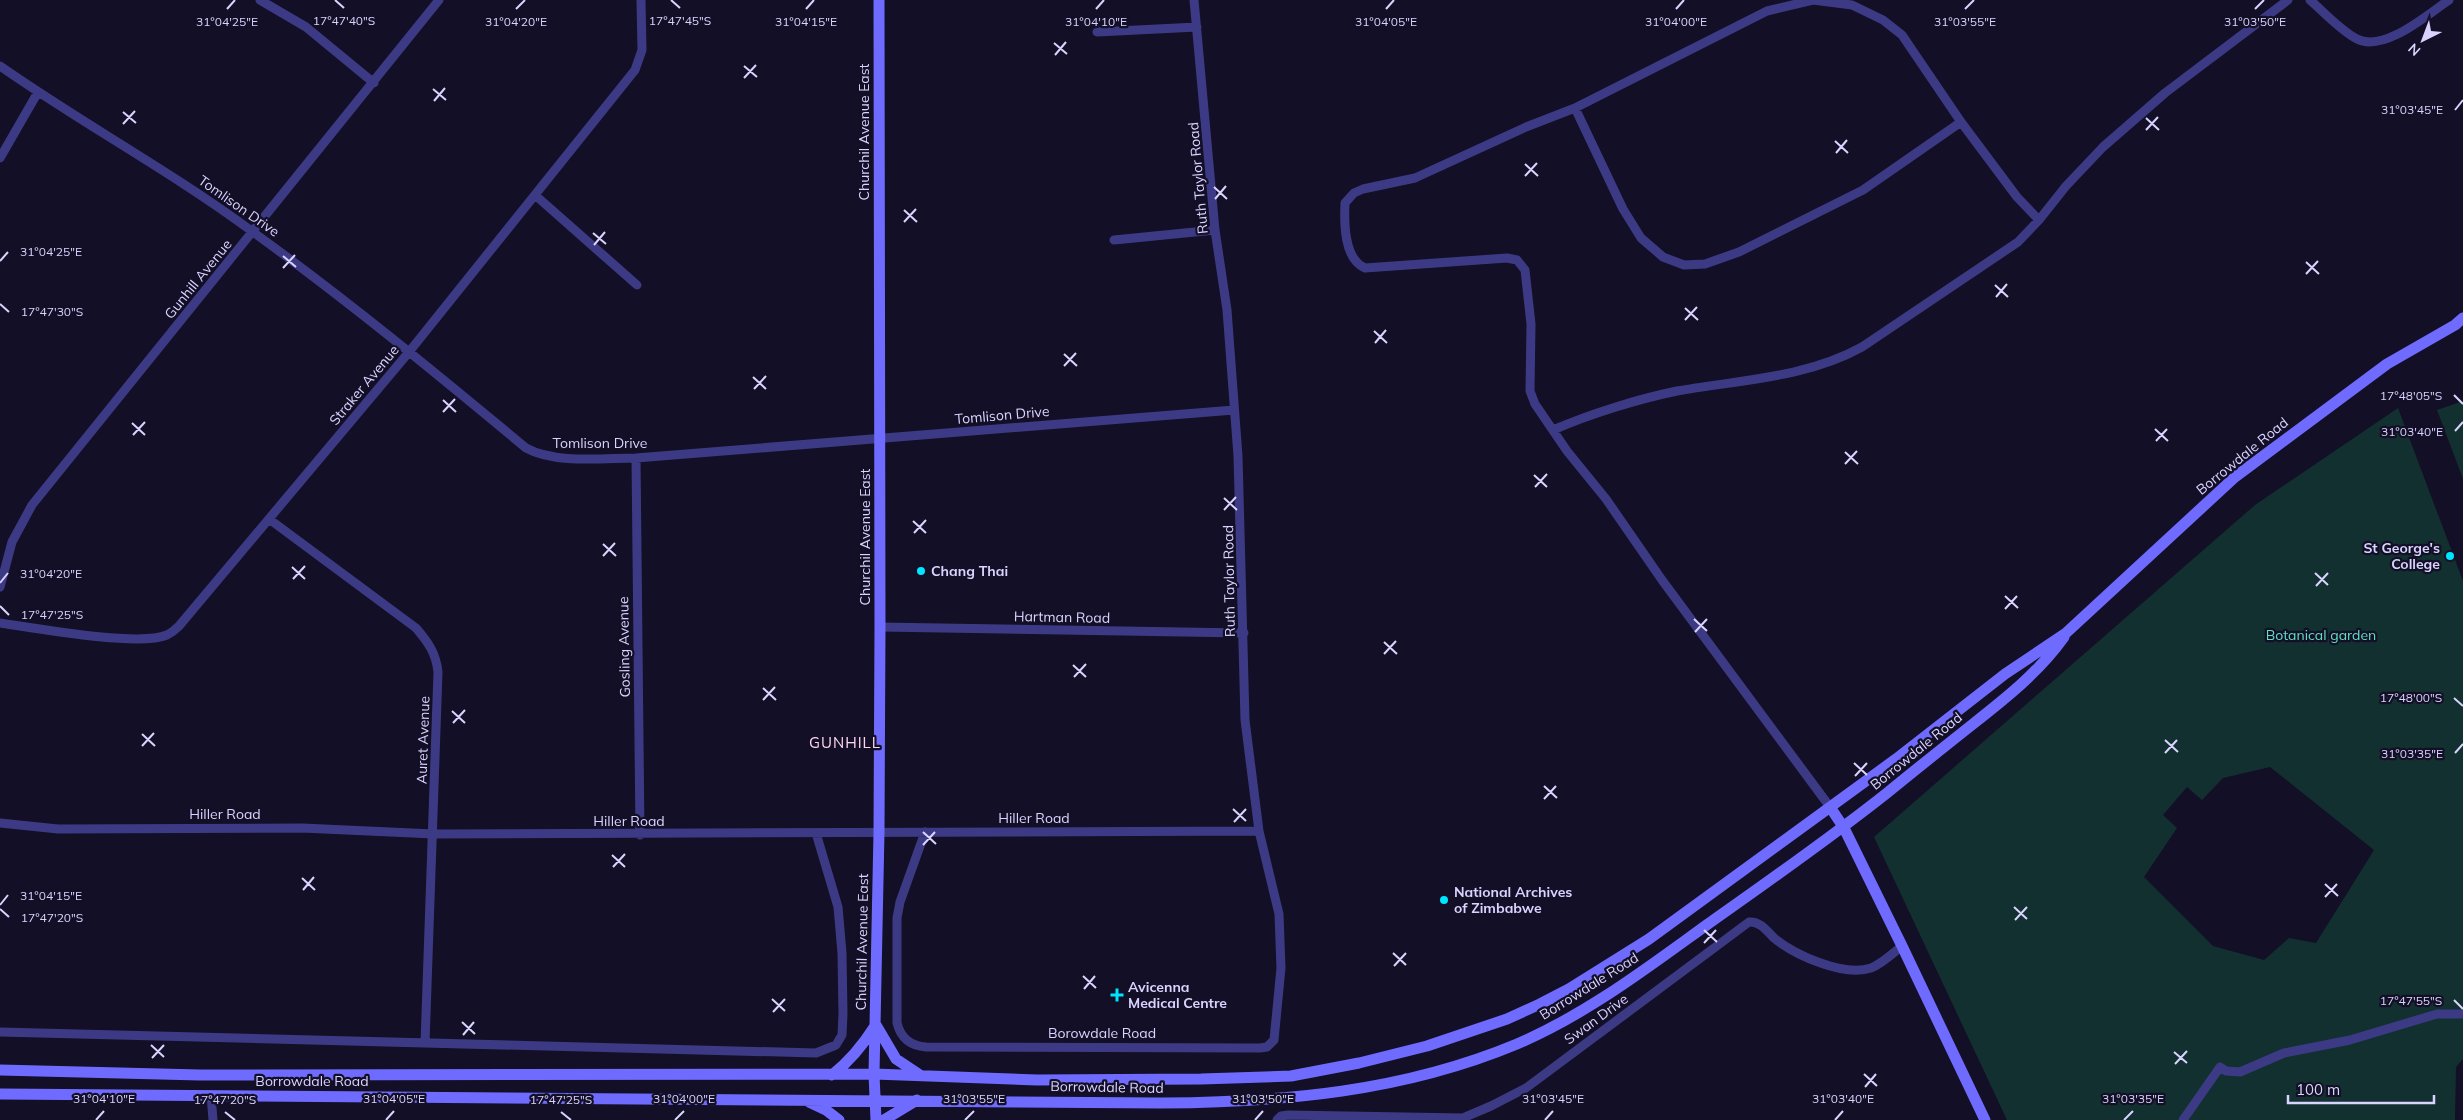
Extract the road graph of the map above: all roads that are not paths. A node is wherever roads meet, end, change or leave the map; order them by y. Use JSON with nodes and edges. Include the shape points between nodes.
{"nodes":[{"id":1,"x":260,"y":0,"type":"edge"},
{"id":2,"x":439,"y":0,"type":"edge"},
{"id":3,"x":641,"y":0,"type":"edge"},
{"id":4,"x":879,"y":0,"type":"edge"},
{"id":5,"x":1194,"y":0,"type":"edge"},
{"id":6,"x":2288,"y":0,"type":"edge"},
{"id":7,"x":2310,"y":0,"type":"edge"},
{"id":8,"x":2449,"y":0,"type":"edge"},
{"id":9,"x":1197,"y":27,"type":"junction"},
{"id":10,"x":1097,"y":32,"type":"dead end"},
{"id":11,"x":0,"y":66,"type":"edge"},
{"id":12,"x":374,"y":83,"type":"junction"},
{"id":13,"x":38,"y":92,"type":"junction"},
{"id":14,"x":1575,"y":108,"type":"junction"},
{"id":15,"x":1961,"y":122,"type":"junction"},
{"id":16,"x":0,"y":158,"type":"edge"},
{"id":17,"x":535,"y":195,"type":"junction"},
{"id":18,"x":2039,"y":220,"type":"junction"},
{"id":19,"x":1215,"y":230,"type":"junction"},
{"id":20,"x":254,"y":232,"type":"junction"},
{"id":21,"x":1114,"y":240,"type":"dead end"},
{"id":22,"x":637,"y":285,"type":"dead end"},
{"id":23,"x":2460,"y":322,"type":"edge"},
{"id":24,"x":410,"y":352,"type":"junction"},
{"id":25,"x":1234,"y":410,"type":"junction"},
{"id":26,"x":1553,"y":430,"type":"junction"},
{"id":27,"x":880,"y":439,"type":"junction"},
{"id":28,"x":636,"y":458,"type":"junction"},
{"id":29,"x":269,"y":519,"type":"junction"},
{"id":30,"x":0,"y":587,"type":"edge"},
{"id":31,"x":0,"y":623,"type":"edge"},
{"id":32,"x":880,"y":628,"type":"junction"},
{"id":33,"x":1244,"y":633,"type":"junction"},
{"id":34,"x":2066,"y":633,"type":"junction"},
{"id":35,"x":1830,"y":808,"type":"junction"},
{"id":36,"x":0,"y":823,"type":"edge"},
{"id":37,"x":1844,"y":828,"type":"junction"},
{"id":38,"x":1259,"y":831,"type":"junction"},
{"id":39,"x":879,"y":832,"type":"junction"},
{"id":40,"x":925,"y":832,"type":"junction"},
{"id":41,"x":816,"y":833,"type":"junction"},
{"id":42,"x":434,"y":834,"type":"junction"},
{"id":43,"x":640,"y":835,"type":"junction"},
{"id":44,"x":1902,"y":946,"type":"junction"},
{"id":45,"x":2463,"y":1014,"type":"edge"},
{"id":46,"x":876,"y":1025,"type":"junction"},
{"id":47,"x":0,"y":1032,"type":"edge"},
{"id":48,"x":1274,"y":1040,"type":"joint"},
{"id":49,"x":425,"y":1043,"type":"junction"},
{"id":50,"x":0,"y":1070,"type":"edge"},
{"id":51,"x":874,"y":1074,"type":"junction"},
{"id":52,"x":832,"y":1075,"type":"junction"},
{"id":53,"x":921,"y":1076,"type":"junction"},
{"id":54,"x":0,"y":1094,"type":"edge"},
{"id":55,"x":211,"y":1095,"type":"junction"},
{"id":56,"x":918,"y":1099,"type":"junction"},
{"id":57,"x":806,"y":1100,"type":"junction"},
{"id":58,"x":876,"y":1100,"type":"junction"},
{"id":59,"x":1463,"y":1119,"type":"edge"},
{"id":60,"x":213,"y":1120,"type":"edge"},
{"id":61,"x":839,"y":1120,"type":"edge"},
{"id":62,"x":876,"y":1120,"type":"edge"},
{"id":63,"x":884,"y":1120,"type":"edge"},
{"id":64,"x":1277,"y":1120,"type":"edge"},
{"id":65,"x":1985,"y":1120,"type":"edge"},
{"id":66,"x":2183,"y":1120,"type":"edge"}],
"edges":[{"from":1,"to":12,"type":"street","via":[[306,26]]},
{"from":2,"to":12,"type":"street","name":"Gunhill Avenue"},
{"from":3,"to":17,"type":"street","name":"Straker Avenue","via":[[642,50],[635,70]]},
{"from":4,"to":27,"type":"main road","name":"Churchil Avenue East"},
{"from":5,"to":9,"type":"street","name":"Ruth Taylor Road"},
{"from":6,"to":18,"type":"street","via":[[2165,93],[2110,141],[2066,186]]},
{"from":7,"to":8,"type":"street","via":[[2358,40],[2372,43],[2398,34]]},
{"from":9,"to":10,"type":"street"},
{"from":9,"to":19,"type":"street","name":"Ruth Taylor Road"},
{"from":11,"to":13,"type":"street","name":"Tomlison Drive"},
{"from":12,"to":20,"type":"street","name":"Gunhill Avenue"},
{"from":13,"to":16,"type":"street"},
{"from":13,"to":20,"type":"street","name":"Tomlison Drive","via":[[152,162]]},
{"from":14,"to":15,"type":"street","via":[[1767,11],[1814,0],[1863,9],[1902,34]]},
{"from":14,"to":15,"type":"street","via":[[1623,209],[1641,238],[1662,258],[1684,265],[1706,264],[1739,252],[1863,190]]},
{"from":14,"to":26,"type":"street","via":[[1415,178],[1363,189],[1345,203],[1348,250],[1353,260],[1366,268],[1484,258],[1507,258],[1522,265],[1531,324],[1530,391]]},
{"from":15,"to":18,"type":"street"},
{"from":17,"to":22,"type":"street"},
{"from":17,"to":24,"type":"street","name":"Straker Avenue"},
{"from":18,"to":26,"type":"street","via":[[1998,257],[1842,358],[1812,369],[1674,392],[1589,416]]},
{"from":19,"to":21,"type":"street"},
{"from":19,"to":25,"type":"street","name":"Ruth Taylor Road","via":[[1227,310]]},
{"from":20,"to":24,"type":"street","name":"Tomlison Drive"},
{"from":20,"to":30,"type":"street","name":"Gunhill Avenue","via":[[32,505],[12,542]]},
{"from":23,"to":34,"type":"main road","name":"Borrowdale Road","via":[[2387,364],[2235,477]]},
{"from":24,"to":28,"type":"street","name":"Tomlison Drive","via":[[526,448],[538,454]]},
{"from":24,"to":29,"type":"street","name":"Straker Avenue"},
{"from":25,"to":27,"type":"street","name":"Tomlison Drive"},
{"from":25,"to":33,"type":"street","name":"Ruth Taylor Road","via":[[1242,520]]},
{"from":26,"to":35,"type":"street"},
{"from":27,"to":28,"type":"street","name":"Tomlison Drive"},
{"from":27,"to":32,"type":"main road","name":"Churchil Avenue East"},
{"from":28,"to":43,"type":"street","name":"Gosling Avenue"},
{"from":29,"to":31,"type":"street","name":"Straker Avenue","via":[[191,613],[167,635],[120,638]]},
{"from":29,"to":42,"type":"street","name":"Auret Avenue","via":[[416,628],[429,644],[437,660],[438,672]]},
{"from":32,"to":33,"type":"street","name":"Hartman Road"},
{"from":32,"to":39,"type":"main road","name":"Churchil Avenue East"},
{"from":33,"to":38,"type":"street","name":"Ruth Taylor Road","via":[[1243,689]]},
{"from":34,"to":35,"type":"main road","name":"Borrowdale Road","via":[[2005,674]]},
{"from":34,"to":37,"type":"main road","name":"Borrowdale Road","via":[[2053,653],[2018,689]]},
{"from":35,"to":37,"type":"main road"},
{"from":35,"to":53,"type":"main road","name":"Borrowdale Road","via":[[1649,939],[1569,989],[1507,1019],[1427,1046],[1291,1076],[1037,1080]]},
{"from":36,"to":42,"type":"street","name":"Hiller Road","via":[[58,829],[302,828]]},
{"from":37,"to":44,"type":"main road"},
{"from":37,"to":56,"type":"main road","name":"Borrowdale Road","via":[[1573,1017],[1516,1044],[1441,1070],[1367,1088],[1314,1096],[1228,1102]]},
{"from":38,"to":40,"type":"street","name":"Hiller Road"},
{"from":38,"to":48,"type":"street","name":"Ruth Taylor Road","via":[[1279,914],[1281,968]]},
{"from":39,"to":40,"type":"street","name":"Hiller Road"},
{"from":39,"to":41,"type":"street","name":"Hiller Road"},
{"from":39,"to":46,"type":"main road","name":"Churchil Avenue East"},
{"from":40,"to":48,"type":"street","name":"Borowdale Road","via":[[900,902],[897,1023],[903,1037],[912,1044],[926,1047],[1260,1048]]},
{"from":41,"to":43,"type":"street","name":"Hiller Road"},
{"from":41,"to":49,"type":"street","name":"Churchil Avenue East","via":[[838,907],[842,953],[842,1035],[828,1050],[809,1054]]},
{"from":42,"to":43,"type":"street","name":"Hiller Road"},
{"from":42,"to":49,"type":"street","name":"Auret Avenue"},
{"from":44,"to":59,"type":"street","name":"Swan Drive","via":[[1873,967],[1850,969],[1805,956],[1758,924],[1749,922],[1526,1088]]},
{"from":44,"to":65,"type":"main road"},
{"from":45,"to":66,"type":"street","via":[[2437,1014],[2350,1040],[2284,1053],[2240,1072],[2226,1072],[2220,1066]]},
{"from":46,"to":51,"type":"main road","name":"Churchil Avenue East"},
{"from":46,"to":52,"type":"main road","via":[[862,1046]]},
{"from":46,"to":53,"type":"main road","via":[[896,1058]]},
{"from":47,"to":49,"type":"street"},
{"from":50,"to":52,"type":"main road","name":"Borrowdale Road","via":[[200,1075]]},
{"from":51,"to":52,"type":"main road","name":"Borrowdale Road"},
{"from":51,"to":53,"type":"main road","name":"Borrowdale Road"},
{"from":51,"to":58,"type":"main road","name":"Churchil Avenue East"},
{"from":54,"to":55,"type":"main road","name":"Borrowdale Road"},
{"from":55,"to":57,"type":"main road","name":"Borrowdale Road"},
{"from":55,"to":60,"type":"street"},
{"from":56,"to":58,"type":"main road","name":"Borrowdale Road"},
{"from":56,"to":63,"type":"main road"},
{"from":57,"to":58,"type":"main road","name":"Borrowdale Road"},
{"from":57,"to":61,"type":"main road"},
{"from":58,"to":62,"type":"main road","name":"Churchil Avenue East"},
{"from":59,"to":64,"type":"street","name":"Swan Drive","via":[[1281,1116]]}]}
